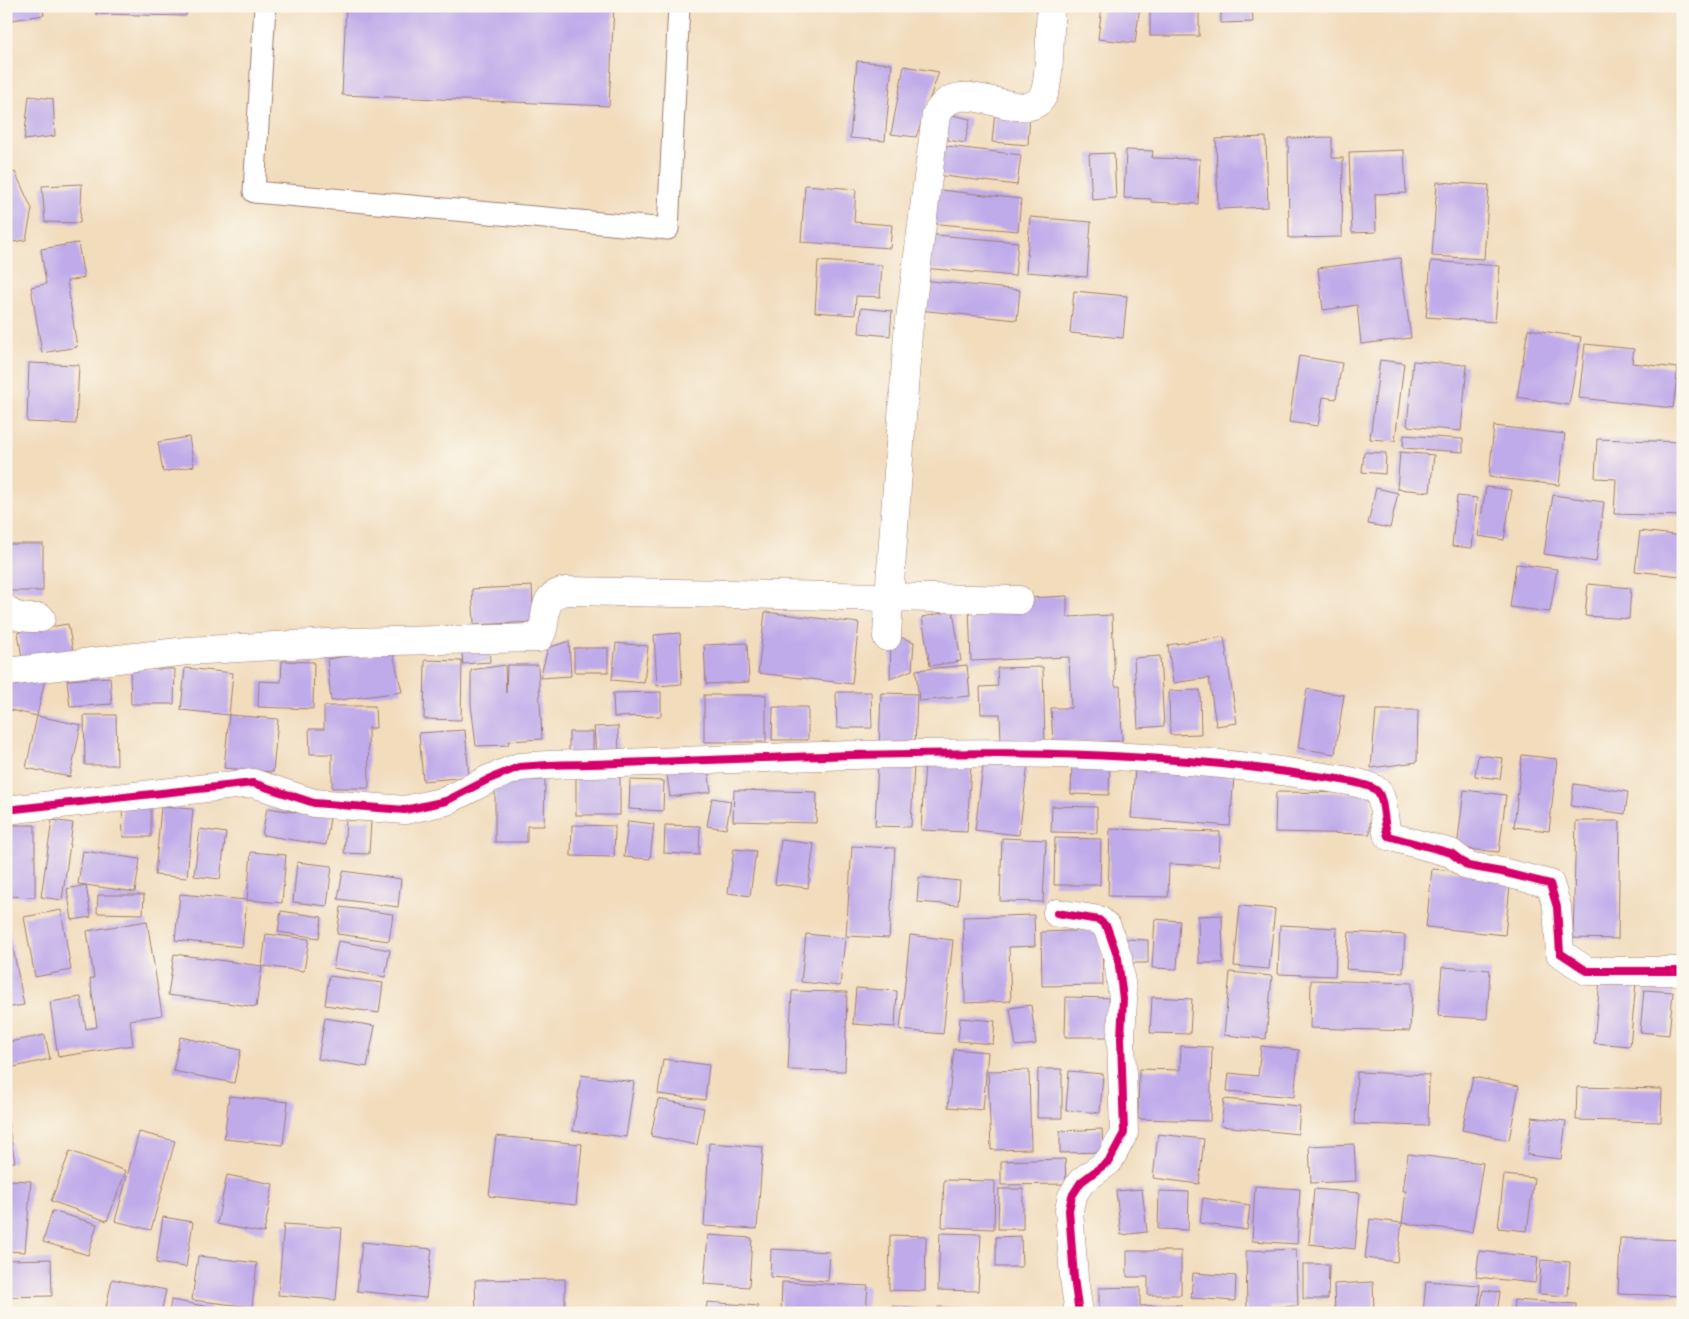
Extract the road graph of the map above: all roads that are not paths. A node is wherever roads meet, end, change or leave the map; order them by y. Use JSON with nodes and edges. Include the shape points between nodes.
{"nodes":[{"id":1,"x":265,"y":6,"type":"edge"},
{"id":2,"x":679,"y":6,"type":"edge"},
{"id":3,"x":1051,"y":6,"type":"edge"},
{"id":4,"x":889,"y":597,"type":"junction"},
{"id":5,"x":1019,"y":600,"type":"dead end"},
{"id":6,"x":6,"y":609,"type":"edge"},
{"id":7,"x":41,"y":618,"type":"dead end"},
{"id":8,"x":887,"y":637,"type":"dead end"},
{"id":9,"x":6,"y":672,"type":"edge"},
{"id":10,"x":6,"y":810,"type":"edge"},
{"id":11,"x":1056,"y":912,"type":"dead end"},
{"id":12,"x":1683,"y":971,"type":"edge"},
{"id":13,"x":1079,"y":1313,"type":"edge"}],
"edges":[{"from":1,"to":2,"type":"lane","via":[[254,192],[668,229]]},
{"from":3,"to":4,"type":"street","via":[[1046,88],[1040,100],[1028,107],[960,96],[941,104],[936,115],[908,334]]},
{"from":4,"to":5,"type":"street"},
{"from":4,"to":8,"type":"street"},
{"from":4,"to":9,"type":"street","via":[[566,591],[552,596],[545,608],[544,631],[539,638],[344,642],[196,650]]},
{"from":6,"to":7,"type":"street","via":[[22,618]]},
{"from":10,"to":12,"type":"street","via":[[253,783],[314,803],[405,810],[446,801],[519,767],[548,765],[984,753],[1241,766],[1334,779],[1377,790],[1382,797],[1383,824],[1388,836],[1451,853],[1468,866],[1550,884],[1557,907],[1560,953],[1587,971]]},
{"from":11,"to":13,"type":"street","via":[[1099,920],[1107,927],[1118,958],[1123,999],[1124,1133],[1109,1161],[1081,1182],[1072,1196],[1069,1210]]}]}
